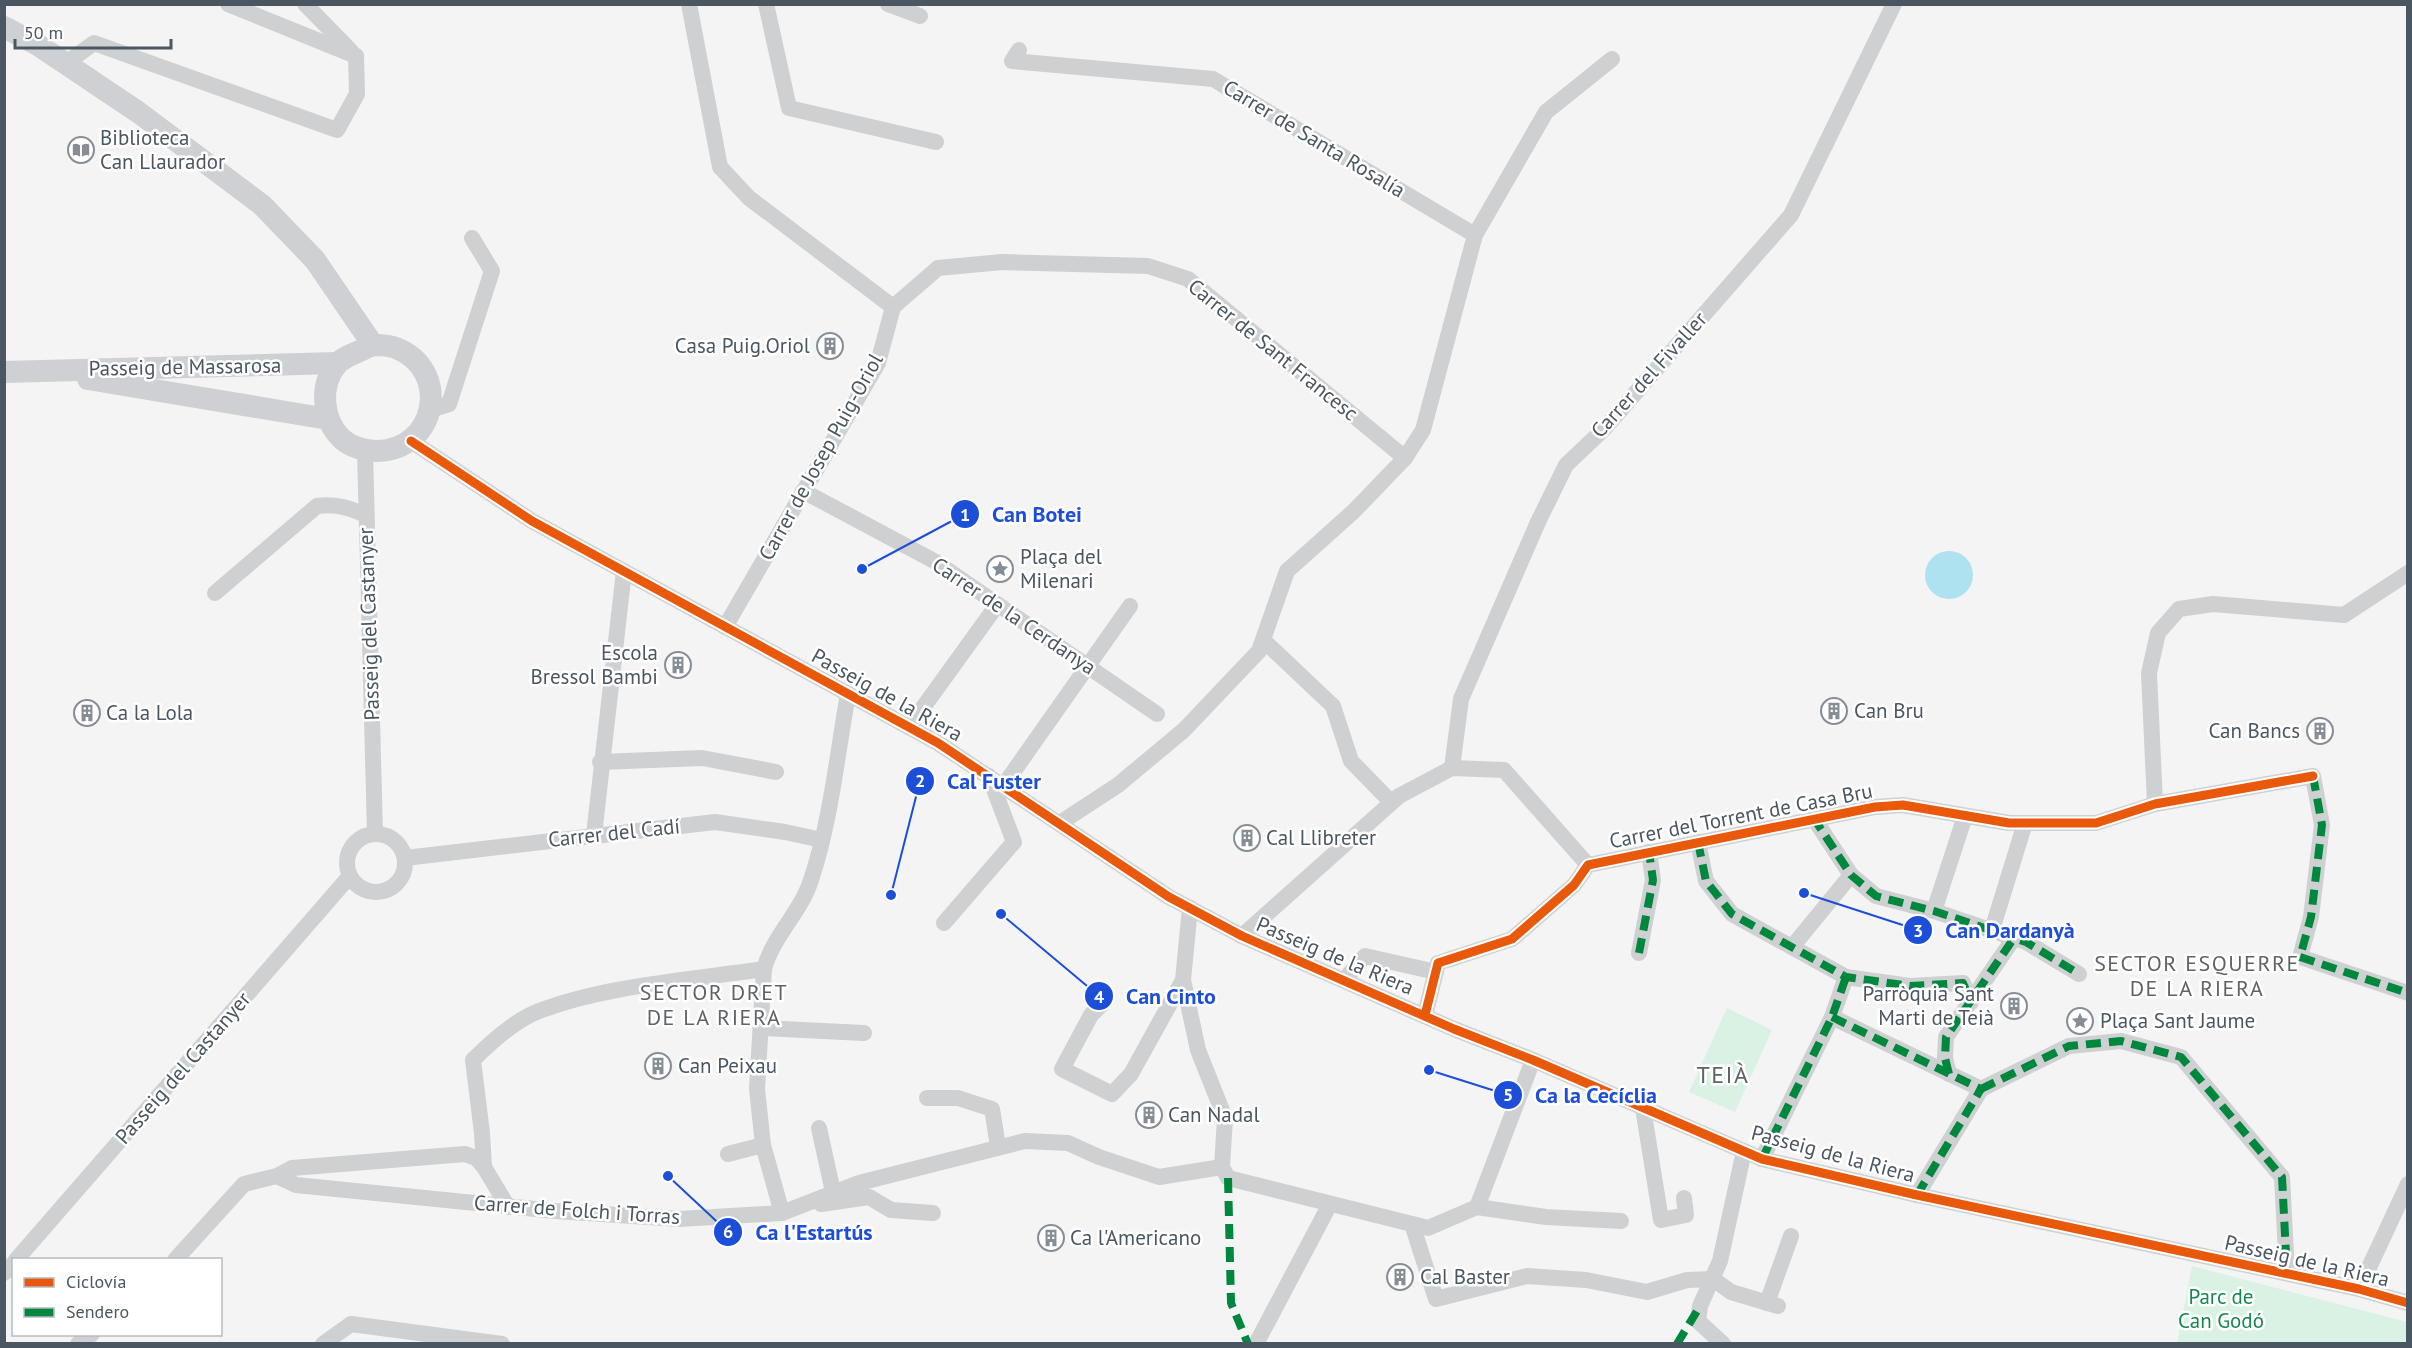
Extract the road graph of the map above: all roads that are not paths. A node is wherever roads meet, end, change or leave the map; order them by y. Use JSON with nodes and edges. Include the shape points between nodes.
{"nodes":[{"id":1,"x":228,"y":4,"type":"edge"},
{"id":2,"x":305,"y":4,"type":"edge"},
{"id":3,"x":689,"y":4,"type":"edge"},
{"id":4,"x":765,"y":4,"type":"edge"},
{"id":5,"x":888,"y":4,"type":"edge"},
{"id":6,"x":1894,"y":5,"type":"edge"},
{"id":7,"x":920,"y":16,"type":"dead end"},
{"id":8,"x":4,"y":27,"type":"edge"},
{"id":9,"x":1019,"y":50,"type":"dead end"},
{"id":10,"x":356,"y":56,"type":"junction"},
{"id":11,"x":1612,"y":59,"type":"dead end"},
{"id":12,"x":65,"y":64,"type":"junction"},
{"id":13,"x":936,"y":142,"type":"dead end"},
{"id":14,"x":1475,"y":235,"type":"junction"},
{"id":15,"x":472,"y":238,"type":"dead end"},
{"id":16,"x":893,"y":307,"type":"junction"},
{"id":17,"x":373,"y":345,"type":"junction"},
{"id":18,"x":337,"y":363,"type":"junction"},
{"id":19,"x":34,"y":370,"type":"junction"},
{"id":20,"x":4,"y":372,"type":"edge"},
{"id":21,"x":430,"y":410,"type":"junction"},
{"id":22,"x":328,"y":419,"type":"junction"},
{"id":23,"x":411,"y":441,"type":"junction"},
{"id":24,"x":365,"y":451,"type":"junction"},
{"id":25,"x":1405,"y":458,"type":"junction"},
{"id":26,"x":803,"y":491,"type":"junction"},
{"id":27,"x":366,"y":515,"type":"junction"},
{"id":28,"x":624,"y":572,"type":"junction"},
{"id":29,"x":2408,"y":573,"type":"edge"},
{"id":30,"x":215,"y":592,"type":"dead end"},
{"id":31,"x":1130,"y":606,"type":"dead end"},
{"id":32,"x":992,"y":612,"type":"dead end"},
{"id":33,"x":725,"y":627,"type":"junction"},
{"id":34,"x":1263,"y":639,"type":"junction"},
{"id":35,"x":1088,"y":665,"type":"junction"},
{"id":36,"x":848,"y":694,"type":"junction"},
{"id":37,"x":1157,"y":714,"type":"dead end"},
{"id":38,"x":909,"y":727,"type":"junction"},
{"id":39,"x":600,"y":762,"type":"junction"},
{"id":40,"x":1452,"y":768,"type":"junction"},
{"id":41,"x":776,"y":772,"type":"dead end"},
{"id":42,"x":989,"y":776,"type":"junction"},
{"id":43,"x":1004,"y":785,"type":"junction"},
{"id":44,"x":1391,"y":802,"type":"junction"},
{"id":45,"x":2155,"y":804,"type":"junction"},
{"id":46,"x":1965,"y":816,"type":"junction"},
{"id":47,"x":1813,"y":817,"type":"junction"},
{"id":48,"x":1060,"y":823,"type":"junction"},
{"id":49,"x":2025,"y":823,"type":"junction"},
{"id":50,"x":375,"y":834,"type":"junction"},
{"id":51,"x":594,"y":835,"type":"junction"},
{"id":52,"x":822,"y":840,"type":"junction"},
{"id":53,"x":1698,"y":842,"type":"junction"},
{"id":54,"x":1649,"y":852,"type":"junction"},
{"id":55,"x":405,"y":858,"type":"junction"},
{"id":56,"x":1588,"y":865,"type":"junction"},
{"id":57,"x":1851,"y":875,"type":"junction"},
{"id":58,"x":350,"y":877,"type":"junction"},
{"id":59,"x":1190,"y":908,"type":"junction"},
{"id":60,"x":1934,"y":911,"type":"junction"},
{"id":61,"x":944,"y":923,"type":"dead end"},
{"id":62,"x":1992,"y":930,"type":"junction"},
{"id":63,"x":1242,"y":936,"type":"junction"},
{"id":64,"x":2014,"y":938,"type":"junction"},
{"id":65,"x":1792,"y":947,"type":"junction"},
{"id":66,"x":1639,"y":953,"type":"dead end"},
{"id":67,"x":764,"y":969,"type":"junction"},
{"id":68,"x":1436,"y":972,"type":"junction"},
{"id":69,"x":2079,"y":974,"type":"dead end"},
{"id":70,"x":1846,"y":977,"type":"junction"},
{"id":71,"x":1183,"y":980,"type":"junction"},
{"id":72,"x":1344,"y":980,"type":"junction"},
{"id":73,"x":2408,"y":993,"type":"edge"},
{"id":74,"x":1971,"y":1002,"type":"junction"},
{"id":75,"x":1103,"y":1003,"type":"dead end"},
{"id":76,"x":1425,"y":1015,"type":"junction"},
{"id":77,"x":1832,"y":1017,"type":"junction"},
{"id":78,"x":761,"y":1028,"type":"junction"},
{"id":79,"x":864,"y":1033,"type":"dead end"},
{"id":80,"x":1533,"y":1060,"type":"junction"},
{"id":81,"x":1949,"y":1074,"type":"junction"},
{"id":82,"x":1981,"y":1089,"type":"junction"},
{"id":83,"x":927,"y":1098,"type":"dead end"},
{"id":84,"x":1643,"y":1108,"type":"junction"},
{"id":85,"x":819,"y":1128,"type":"dead end"},
{"id":86,"x":763,"y":1145,"type":"junction"},
{"id":87,"x":998,"y":1146,"type":"junction"},
{"id":88,"x":1744,"y":1150,"type":"junction"},
{"id":89,"x":728,"y":1154,"type":"dead end"},
{"id":90,"x":1762,"y":1159,"type":"junction"},
{"id":91,"x":484,"y":1167,"type":"junction"},
{"id":92,"x":1225,"y":1173,"type":"junction"},
{"id":93,"x":277,"y":1176,"type":"junction"},
{"id":94,"x":2408,"y":1184,"type":"edge"},
{"id":95,"x":833,"y":1192,"type":"junction"},
{"id":96,"x":1917,"y":1195,"type":"junction"},
{"id":97,"x":1684,"y":1198,"type":"dead end"},
{"id":98,"x":1330,"y":1204,"type":"junction"},
{"id":99,"x":508,"y":1206,"type":"junction"},
{"id":100,"x":1477,"y":1207,"type":"junction"},
{"id":101,"x":798,"y":1208,"type":"junction"},
{"id":102,"x":782,"y":1213,"type":"junction"},
{"id":103,"x":933,"y":1213,"type":"dead end"},
{"id":104,"x":1621,"y":1221,"type":"dead end"},
{"id":105,"x":1412,"y":1224,"type":"junction"},
{"id":106,"x":1791,"y":1236,"type":"dead end"},
{"id":107,"x":18,"y":1258,"type":"edge"},
{"id":108,"x":177,"y":1258,"type":"edge"},
{"id":109,"x":2286,"y":1273,"type":"junction"},
{"id":110,"x":1713,"y":1279,"type":"junction"},
{"id":111,"x":2359,"y":1289,"type":"junction"},
{"id":112,"x":2408,"y":1303,"type":"edge"},
{"id":113,"x":322,"y":1344,"type":"edge"},
{"id":114,"x":502,"y":1344,"type":"edge"},
{"id":115,"x":1256,"y":1344,"type":"edge"},
{"id":116,"x":1723,"y":1344,"type":"edge"}],
"edges":[{"from":1,"to":10,"type":"street"},
{"from":2,"to":10,"type":"street"},
{"from":3,"to":16,"type":"street","via":[[720,167],[749,198]]},
{"from":4,"to":13,"type":"street","via":[[789,108]]},
{"from":5,"to":7,"type":"street"},
{"from":6,"to":40,"type":"street","name":"Carrer del Fivaller","via":[[1791,214],[1604,429],[1566,465],[1461,699]]},
{"from":8,"to":12,"type":"street"},
{"from":9,"to":14,"type":"street","name":"Carrer de Santa Rosalía","via":[[1012,61],[1213,79]]},
{"from":10,"to":12,"type":"street","via":[[357,94],[337,130],[94,43]]},
{"from":11,"to":14,"type":"street","via":[[1546,112]]},
{"from":12,"to":17,"type":"street","via":[[138,112],[262,205],[315,260]]},
{"from":14,"to":25,"type":"street","via":[[1423,430]]},
{"from":15,"to":21,"type":"street","via":[[492,271],[449,404]]},
{"from":16,"to":25,"type":"street","name":"Carrer de Sant Francesc","via":[[938,268],[1002,262],[1148,266],[1188,279]]},
{"from":16,"to":26,"type":"street","name":"Carrer de Josep Puig-Oriol","via":[[878,363]]},
{"from":17,"to":18,"type":"street"},
{"from":17,"to":21,"type":"street","via":[[394,347],[413,358],[426,375],[431,392]]},
{"from":18,"to":19,"type":"street","name":"Passeig de Massarosa"},
{"from":18,"to":22,"type":"street","via":[[324,388]]},
{"from":19,"to":20,"type":"street","name":"Passeig de Massarosa"},
{"from":19,"to":22,"type":"street","name":"Passeig de Massarosa"},
{"from":21,"to":23,"type":"street"},
{"from":22,"to":24,"type":"street","via":[[343,439]]},
{"from":23,"to":24,"type":"street","via":[[389,451]]},
{"from":23,"to":28,"type":"street","name":"Passeig de la Riera","via":[[532,520]]},
{"from":24,"to":27,"type":"street","name":"Passeig del Castanyer"},
{"from":25,"to":34,"type":"street","via":[[1354,511],[1287,571]]},
{"from":26,"to":33,"type":"street","name":"Carrer de Josep Puig-Oriol"},
{"from":26,"to":35,"type":"street","name":"Carrer de la Cerdanya","via":[[936,562]]},
{"from":27,"to":30,"type":"street","via":[[345,506],[317,506]]},
{"from":27,"to":50,"type":"street","name":"Passeig del Castanyer"},
{"from":28,"to":33,"type":"street","name":"Passeig de la Riera"},
{"from":28,"to":39,"type":"street"},
{"from":29,"to":45,"type":"street","via":[[2344,615],[2213,604],[2179,609],[2157,633],[2149,673]]},
{"from":31,"to":35,"type":"street"},
{"from":32,"to":38,"type":"street"},
{"from":33,"to":36,"type":"street","name":"Passeig de la Riera"},
{"from":34,"to":44,"type":"street","via":[[1333,706],[1351,761]]},
{"from":34,"to":48,"type":"street","via":[[1259,651],[1184,730],[1118,785]]},
{"from":35,"to":37,"type":"street","name":"Carrer de la Cerdanya"},
{"from":35,"to":43,"type":"street"},
{"from":36,"to":38,"type":"street","name":"Passeig de la Riera"},
{"from":36,"to":52,"type":"street"},
{"from":38,"to":42,"type":"street","name":"Passeig de la Riera"},
{"from":39,"to":41,"type":"street","via":[[702,758]]},
{"from":39,"to":51,"type":"street"},
{"from":40,"to":44,"type":"street"},
{"from":40,"to":56,"type":"street","via":[[1504,770]]},
{"from":42,"to":43,"type":"street","name":"Passeig de la Riera"},
{"from":42,"to":61,"type":"street","via":[[1014,842]]},
{"from":43,"to":48,"type":"street","name":"Passeig de la Riera"},
{"from":44,"to":63,"type":"street"},
{"from":45,"to":49,"type":"street","name":"Carrer del Torrent de Casa Bru","via":[[2096,823]]},
{"from":45,"to":73,"type":"street","name":"Carrer del Torrent de Casa Bru","via":[[2313,776],[2322,825],[2311,917],[2300,957]]},
{"from":46,"to":47,"type":"street","name":"Carrer del Torrent de Casa Bru","via":[[1903,805]]},
{"from":46,"to":49,"type":"street","name":"Carrer del Torrent de Casa Bru"},
{"from":46,"to":60,"type":"street"},
{"from":47,"to":53,"type":"street","name":"Carrer del Torrent de Casa Bru"},
{"from":47,"to":57,"type":"street"},
{"from":48,"to":59,"type":"street","name":"Passeig de la Riera"},
{"from":49,"to":62,"type":"street"},
{"from":50,"to":55,"type":"street","via":[[394,840]]},
{"from":50,"to":58,"type":"street","via":[[358,839],[350,848],[346,859]]},
{"from":51,"to":52,"type":"street","name":"Carrer del Cadí","via":[[715,822]]},
{"from":51,"to":55,"type":"street","name":"Carrer del Cadí"},
{"from":52,"to":67,"type":"street","via":[[811,882],[768,954]]},
{"from":53,"to":54,"type":"street","name":"Carrer del Torrent de Casa Bru"},
{"from":53,"to":65,"type":"street","via":[[1706,881],[1732,914]]},
{"from":54,"to":56,"type":"street","name":"Carrer del Torrent de Casa Bru"},
{"from":54,"to":66,"type":"street","via":[[1653,880]]},
{"from":55,"to":58,"type":"street","via":[[401,878],[385,891],[364,890]]},
{"from":56,"to":68,"type":"street","name":"Carrer del Torrent de Casa Bru","via":[[1574,885],[1512,939],[1438,963]]},
{"from":57,"to":60,"type":"street","via":[[1876,896]]},
{"from":57,"to":65,"type":"street"},
{"from":58,"to":107,"type":"street","name":"Passeig del Castanyer"},
{"from":59,"to":63,"type":"street","name":"Passeig de la Riera"},
{"from":59,"to":71,"type":"street"},
{"from":60,"to":62,"type":"street"},
{"from":62,"to":64,"type":"street"},
{"from":63,"to":72,"type":"street","name":"Passeig de la Riera"},
{"from":64,"to":69,"type":"street","via":[[2039,948]]},
{"from":64,"to":74,"type":"street"},
{"from":65,"to":70,"type":"street"},
{"from":67,"to":78,"type":"street"},
{"from":67,"to":91,"type":"street","via":[[576,1001],[537,1012],[491,1042],[473,1060]]},
{"from":68,"to":72,"type":"street","via":[[1365,956]]},
{"from":68,"to":76,"type":"street"},
{"from":70,"to":74,"type":"street","via":[[1910,986],[1963,982]]},
{"from":70,"to":77,"type":"street"},
{"from":71,"to":75,"type":"street","via":[[1131,1074],[1112,1094],[1062,1069],[1091,1016]]},
{"from":71,"to":92,"type":"street","via":[[1198,1050],[1225,1118]]},
{"from":72,"to":76,"type":"street","name":"Passeig de la Riera"},
{"from":74,"to":81,"type":"street","via":[[1946,1037]]},
{"from":76,"to":80,"type":"street","name":"Passeig de la Riera"},
{"from":77,"to":81,"type":"street"},
{"from":77,"to":90,"type":"street"},
{"from":78,"to":79,"type":"street"},
{"from":78,"to":86,"type":"street","via":[[757,1089]]},
{"from":80,"to":84,"type":"street","name":"Passeig de la Riera"},
{"from":80,"to":100,"type":"street"},
{"from":81,"to":82,"type":"street"},
{"from":82,"to":96,"type":"street"},
{"from":82,"to":109,"type":"street","via":[[2070,1046],[2121,1041],[2181,1057],[2282,1178]]},
{"from":83,"to":87,"type":"street","via":[[958,1098],[992,1109]]},
{"from":84,"to":88,"type":"street","name":"Passeig de la Riera"},
{"from":84,"to":97,"type":"street","via":[[1661,1220],[1686,1215]]},
{"from":85,"to":95,"type":"street"},
{"from":86,"to":89,"type":"street"},
{"from":86,"to":102,"type":"street"},
{"from":87,"to":92,"type":"street","name":"Carrer de Folch i Torras","via":[[1025,1141],[1068,1143],[1159,1177]]},
{"from":87,"to":95,"type":"street","name":"Carrer de Folch i Torras"},
{"from":88,"to":90,"type":"street","name":"Passeig de la Riera"},
{"from":88,"to":110,"type":"street"},
{"from":90,"to":96,"type":"street","name":"Passeig de la Riera"},
{"from":91,"to":93,"type":"street","via":[[465,1154],[292,1168]]},
{"from":91,"to":99,"type":"street"},
{"from":92,"to":98,"type":"street"},
{"from":93,"to":99,"type":"street","name":"Carrer de Folch i Torras","via":[[296,1185]]},
{"from":93,"to":108,"type":"street","via":[[244,1184]]},
{"from":94,"to":111,"type":"street"},
{"from":95,"to":101,"type":"street","name":"Carrer de Folch i Torras"},
{"from":96,"to":109,"type":"street","name":"Passeig de la Riera"},
{"from":98,"to":105,"type":"street"},
{"from":98,"to":115,"type":"street"},
{"from":99,"to":102,"type":"street","name":"Carrer de Folch i Torras","via":[[679,1219]]},
{"from":100,"to":104,"type":"street","via":[[1546,1217]]},
{"from":100,"to":105,"type":"street","via":[[1428,1228]]},
{"from":101,"to":102,"type":"street","name":"Carrer de Folch i Torras"},
{"from":101,"to":103,"type":"street","via":[[869,1197],[891,1210]]},
{"from":105,"to":110,"type":"street","via":[[1436,1299],[1527,1276],[1586,1280],[1647,1292],[1687,1280]]},
{"from":106,"to":110,"type":"street","via":[[1772,1305],[1731,1292]]},
{"from":109,"to":111,"type":"street","name":"Passeig de la Riera"},
{"from":110,"to":116,"type":"street","via":[[1700,1306],[1698,1321]]},
{"from":111,"to":112,"type":"street","name":"Passeig de la Riera"},
{"from":113,"to":114,"type":"street","via":[[351,1324]]}]}
